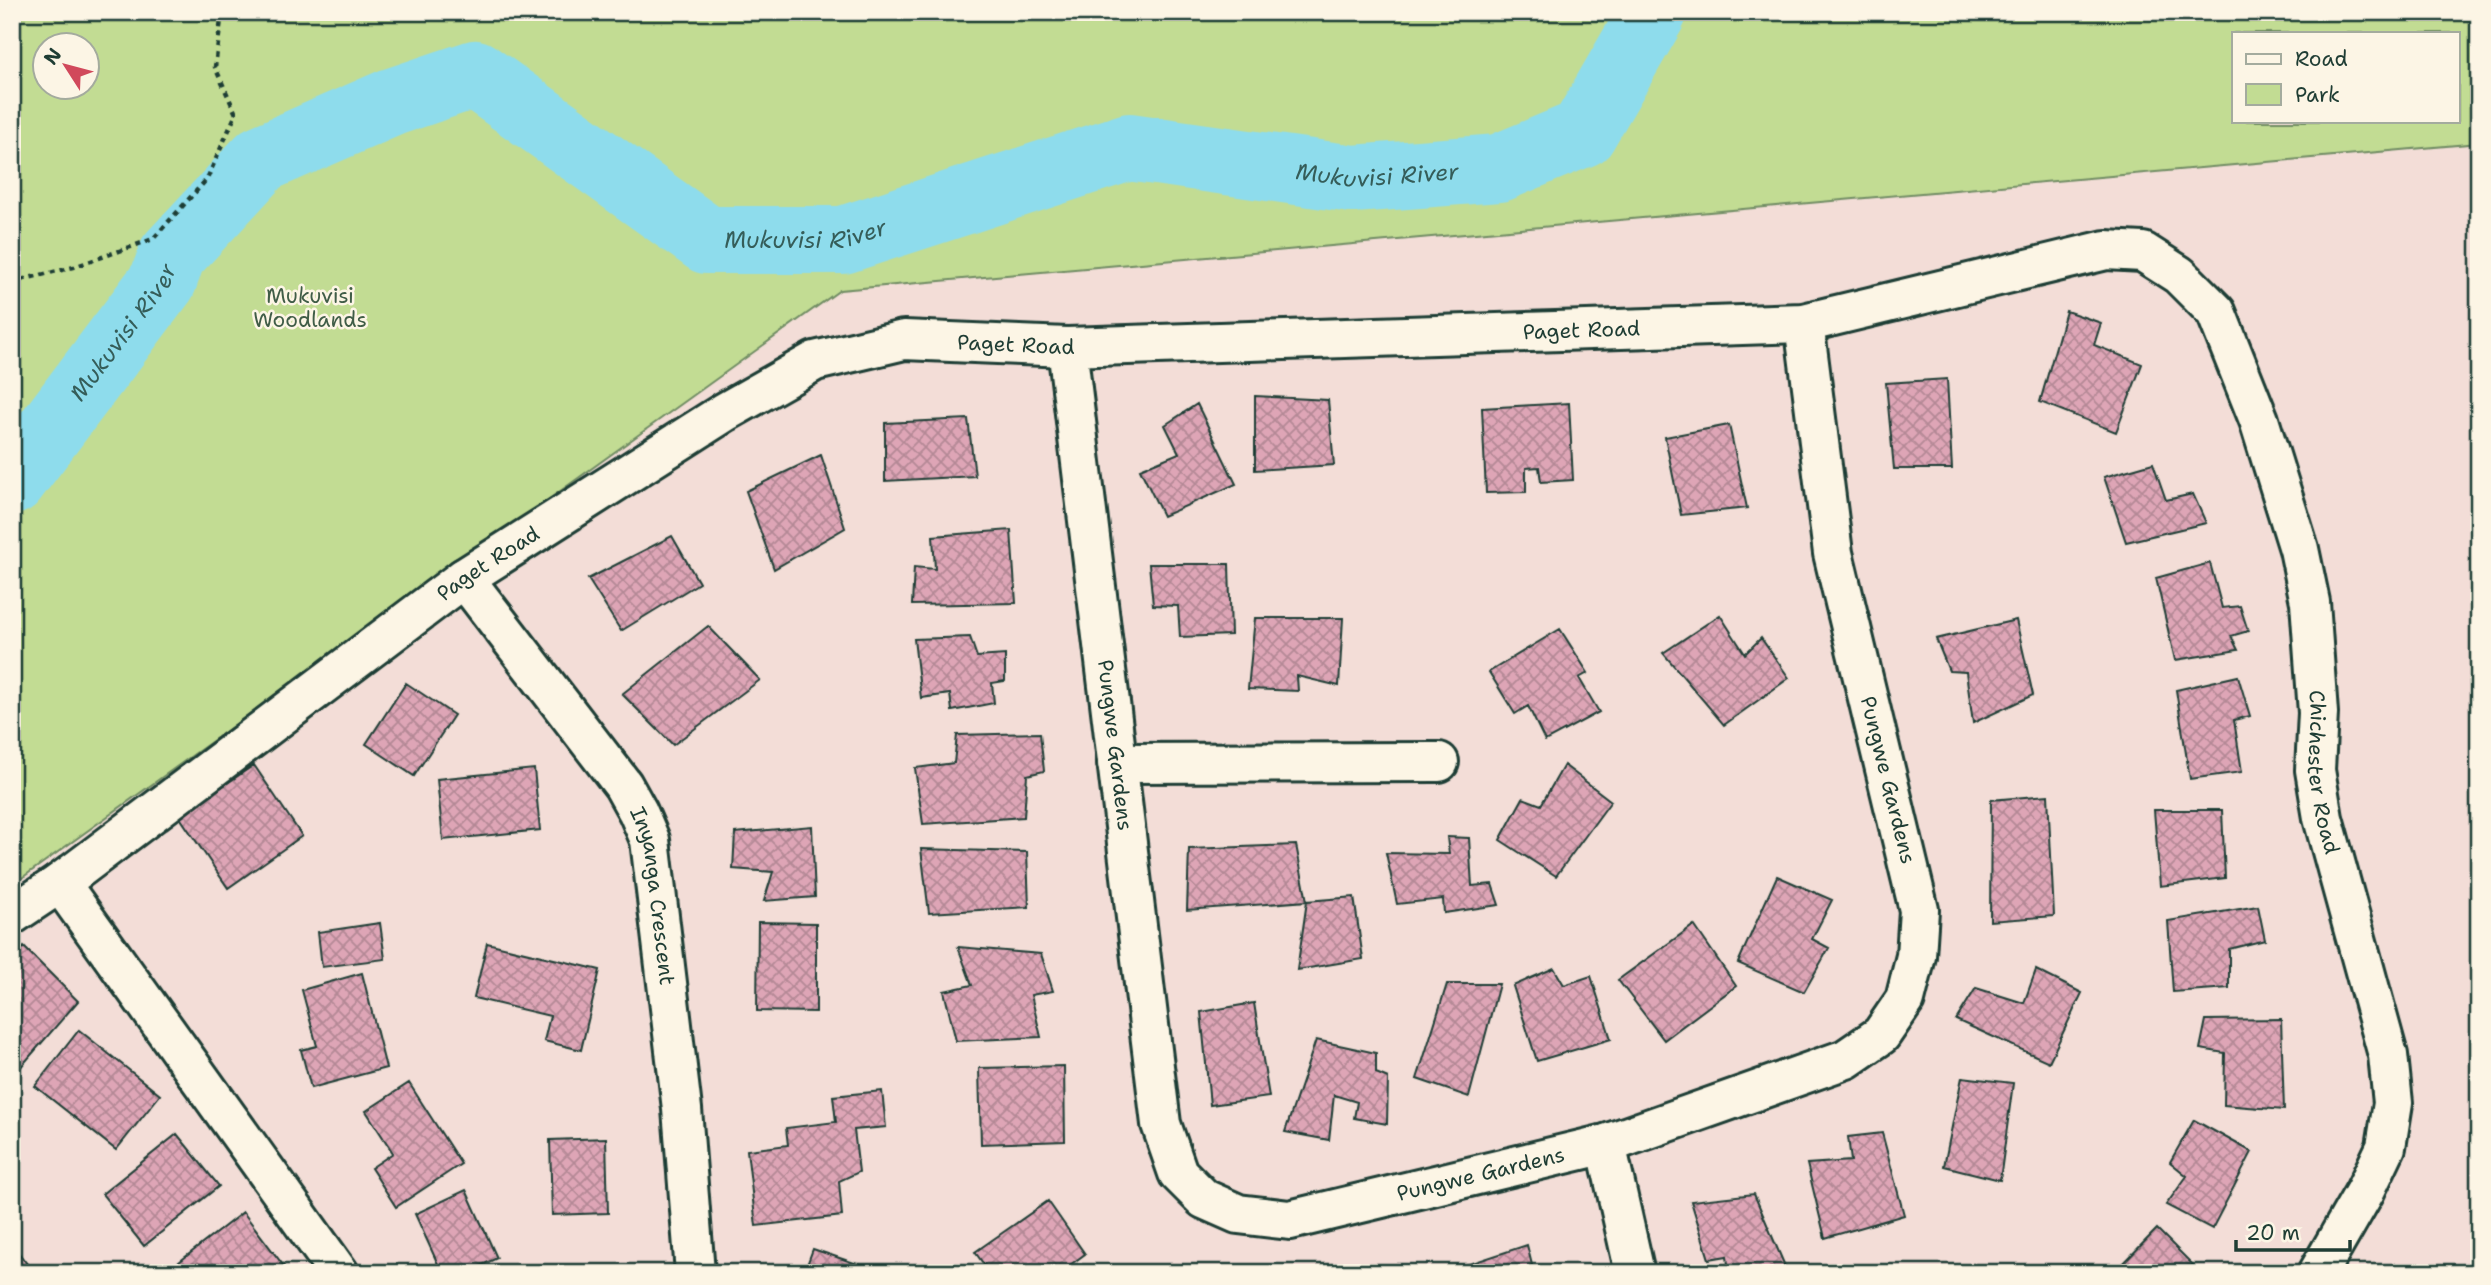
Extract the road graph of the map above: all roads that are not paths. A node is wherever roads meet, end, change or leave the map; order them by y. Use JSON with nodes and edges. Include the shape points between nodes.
{"nodes":[{"id":1,"x":2179,"y":275,"type":"joint"},
{"id":2,"x":1804,"y":323,"type":"junction"},
{"id":3,"x":1067,"y":347,"type":"junction"},
{"id":4,"x":464,"y":578,"type":"junction"},
{"id":5,"x":1439,"y":762,"type":"dead end"},
{"id":6,"x":1117,"y":763,"type":"junction"},
{"id":7,"x":60,"y":883,"type":"junction"},
{"id":8,"x":12,"y":915,"type":"edge"},
{"id":9,"x":1606,"y":1144,"type":"junction"},
{"id":10,"x":339,"y":1273,"type":"edge"},
{"id":11,"x":695,"y":1273,"type":"edge"},
{"id":12,"x":1635,"y":1273,"type":"edge"},
{"id":13,"x":2318,"y":1273,"type":"edge"}],
"edges":[{"from":1,"to":2,"type":"street","name":"Paget Road","via":[[2143,253],[2106,250]]},
{"from":1,"to":13,"type":"street","name":"Chichester Road","via":[[2216,312],[2259,419],[2299,549],[2310,602],[2318,713],[2315,770],[2323,818],[2388,1055],[2393,1103],[2386,1147]]},
{"from":2,"to":3,"type":"street","name":"Paget Road"},
{"from":2,"to":9,"type":"street","name":"Pungwe Gardens","via":[[1833,553],[1919,910],[1916,956],[1905,1000],[1881,1035],[1846,1059]]},
{"from":3,"to":4,"type":"street","name":"Paget Road","via":[[904,340],[815,361],[725,412]]},
{"from":3,"to":6,"type":"street","name":"Pungwe Gardens"},
{"from":4,"to":7,"type":"street","name":"Paget Road"},
{"from":4,"to":11,"type":"street","name":"Inyanga Crescent","via":[[624,785],[650,841],[682,1109]]},
{"from":5,"to":6,"type":"street"},
{"from":6,"to":9,"type":"street","name":"Pungwe Gardens","via":[[1161,1124],[1178,1173],[1204,1199],[1238,1214],[1290,1220]]},
{"from":7,"to":8,"type":"street","name":"Paget Road"},
{"from":7,"to":10,"type":"street"},
{"from":9,"to":12,"type":"street"}]}
